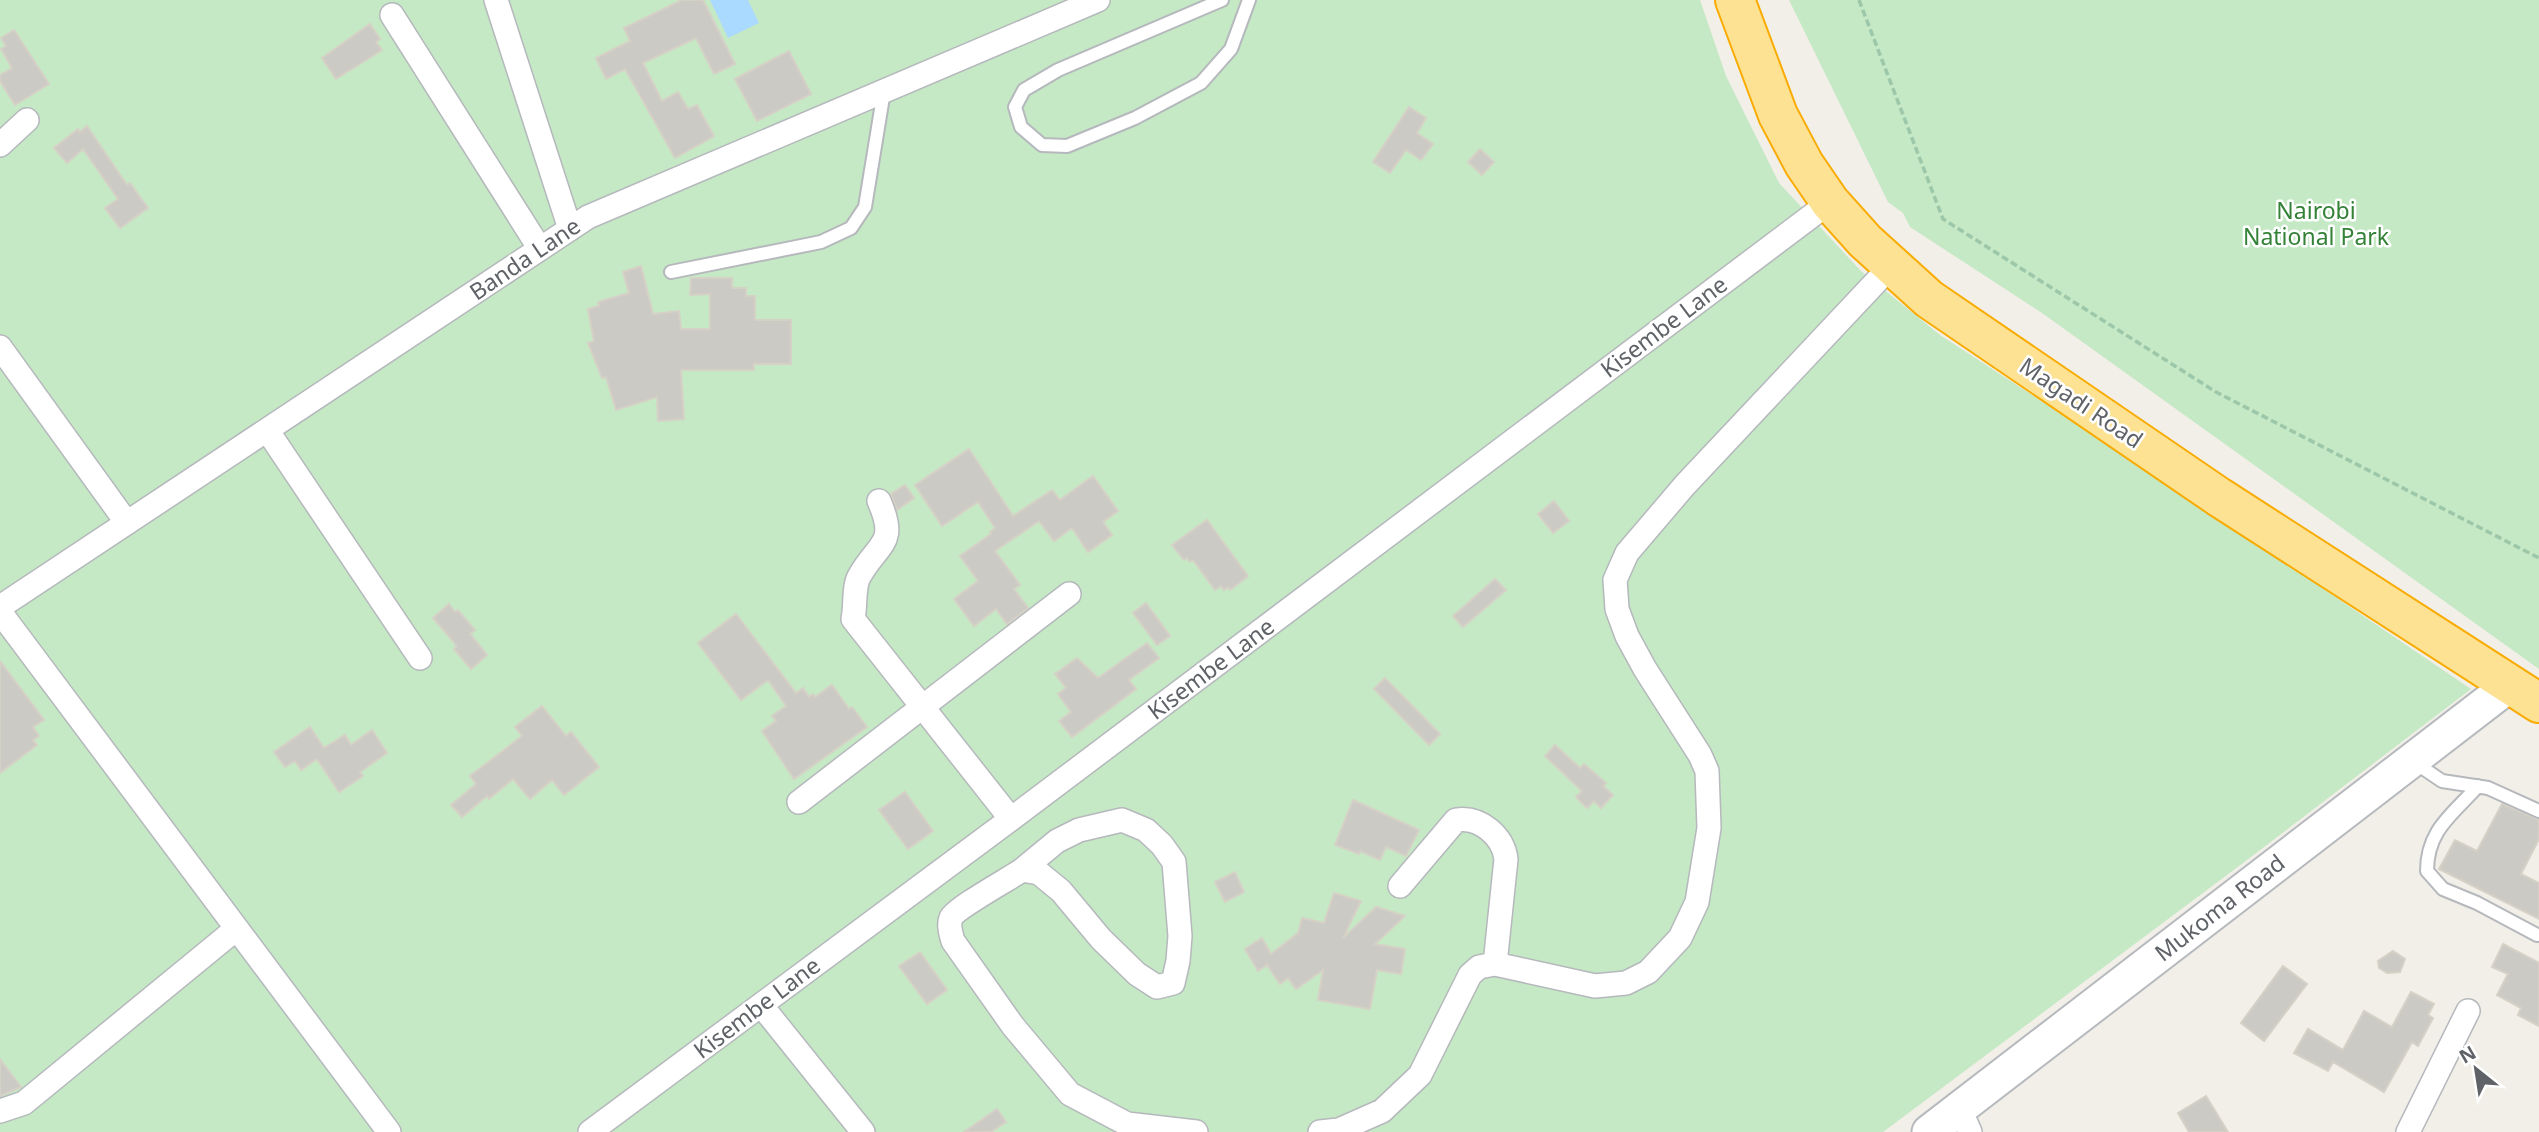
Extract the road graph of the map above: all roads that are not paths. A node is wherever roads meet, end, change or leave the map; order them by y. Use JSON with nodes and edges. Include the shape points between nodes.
{"nodes":[{"id":1,"x":496,"y":0,"type":"edge"},
{"id":2,"x":1098,"y":0,"type":"edge"},
{"id":3,"x":1222,"y":0,"type":"edge"},
{"id":4,"x":1249,"y":0,"type":"edge"},
{"id":5,"x":1735,"y":0,"type":"edge"},
{"id":6,"x":392,"y":15,"type":"dead end"},
{"id":7,"x":884,"y":91,"type":"junction"},
{"id":8,"x":27,"y":120,"type":"dead end"},
{"id":9,"x":0,"y":145,"type":"edge"},
{"id":10,"x":1830,"y":202,"type":"junction"},
{"id":11,"x":570,"y":229,"type":"junction"},
{"id":12,"x":540,"y":249,"type":"junction"},
{"id":13,"x":1891,"y":266,"type":"junction"},
{"id":14,"x":671,"y":272,"type":"dead end"},
{"id":15,"x":0,"y":347,"type":"edge"},
{"id":16,"x":267,"y":430,"type":"junction"},
{"id":17,"x":879,"y":501,"type":"dead end"},
{"id":18,"x":127,"y":523,"type":"junction"},
{"id":19,"x":1069,"y":594,"type":"dead end"},
{"id":20,"x":0,"y":609,"type":"edge"},
{"id":21,"x":420,"y":658,"type":"dead end"},
{"id":22,"x":2525,"y":693,"type":"edge"},
{"id":23,"x":921,"y":707,"type":"junction"},
{"id":24,"x":2410,"y":759,"type":"junction"},
{"id":25,"x":2477,"y":786,"type":"junction"},
{"id":26,"x":799,"y":802,"type":"dead end"},
{"id":27,"x":2539,"y":811,"type":"edge"},
{"id":28,"x":1011,"y":819,"type":"junction"},
{"id":29,"x":1022,"y":870,"type":"junction"},
{"id":30,"x":1401,"y":886,"type":"dead end"},
{"id":31,"x":236,"y":929,"type":"junction"},
{"id":32,"x":2537,"y":935,"type":"dead end"},
{"id":33,"x":1495,"y":964,"type":"junction"},
{"id":34,"x":761,"y":1005,"type":"junction"},
{"id":35,"x":2468,"y":1011,"type":"dead end"},
{"id":36,"x":0,"y":1111,"type":"edge"},
{"id":37,"x":1965,"y":1120,"type":"edge"},
{"id":38,"x":389,"y":1132,"type":"edge"},
{"id":39,"x":590,"y":1132,"type":"edge"},
{"id":40,"x":863,"y":1132,"type":"edge"},
{"id":41,"x":1196,"y":1132,"type":"edge"},
{"id":42,"x":1320,"y":1132,"type":"edge"},
{"id":43,"x":1928,"y":1132,"type":"edge"},
{"id":44,"x":2408,"y":1132,"type":"edge"}],
"edges":[{"from":1,"to":11,"type":"street"},
{"from":2,"to":7,"type":"street","name":"Banda Lane"},
{"from":3,"to":4,"type":"lane","via":[[1058,70],[1024,90],[1015,107],[1021,127],[1042,145],[1067,146],[1135,118],[1201,83],[1231,49]]},
{"from":5,"to":10,"type":"highway","name":"Magadi Road","via":[[1778,115]]},
{"from":6,"to":12,"type":"street"},
{"from":7,"to":11,"type":"street","name":"Banda Lane","via":[[588,217]]},
{"from":7,"to":14,"type":"lane","via":[[865,206],[851,228],[821,242]]},
{"from":8,"to":9,"type":"street"},
{"from":10,"to":13,"type":"highway","name":"Magadi Road"},
{"from":10,"to":28,"type":"street","name":"Kisembe Lane"},
{"from":11,"to":12,"type":"street","name":"Banda Lane"},
{"from":12,"to":16,"type":"street","name":"Banda Lane"},
{"from":13,"to":22,"type":"highway","name":"Magadi Road","via":[[1929,299],[2208,490]]},
{"from":13,"to":33,"type":"street","via":[[1685,485],[1627,553],[1615,580],[1617,609],[1627,636],[1707,771],[1709,828],[1697,902],[1680,938],[1648,972],[1626,983],[1595,986]]},
{"from":15,"to":18,"type":"street"},
{"from":16,"to":18,"type":"street","name":"Banda Lane"},
{"from":16,"to":21,"type":"street"},
{"from":17,"to":23,"type":"street","via":[[888,530],[883,545],[858,577],[853,619]]},
{"from":18,"to":20,"type":"street","name":"Banda Lane"},
{"from":19,"to":23,"type":"street"},
{"from":20,"to":31,"type":"street"},
{"from":22,"to":24,"type":"street","name":"Mukoma Road"},
{"from":23,"to":26,"type":"street"},
{"from":23,"to":28,"type":"street"},
{"from":24,"to":25,"type":"lane","via":[[2442,781]]},
{"from":24,"to":37,"type":"street","name":"Mukoma Road"},
{"from":25,"to":27,"type":"lane"},
{"from":25,"to":32,"type":"lane","via":[[2435,833],[2427,852],[2427,871],[2443,889]]},
{"from":28,"to":34,"type":"street","name":"Kisembe Lane"},
{"from":29,"to":29,"type":"street","via":[[1039,873],[1061,891],[1137,974],[1157,987],[1173,983],[1180,936],[1174,862],[1146,830],[1122,820],[1079,830],[1057,841]]},
{"from":29,"to":41,"type":"street","via":[[963,906],[951,919],[953,941],[1013,1026],[1070,1094],[1127,1124]]},
{"from":30,"to":33,"type":"street","via":[[1456,820],[1466,818],[1498,836],[1506,859]]},
{"from":31,"to":36,"type":"street","via":[[24,1103]]},
{"from":31,"to":38,"type":"street"},
{"from":33,"to":42,"type":"street","via":[[1479,967],[1470,975],[1420,1075],[1382,1111],[1339,1130]]},
{"from":34,"to":39,"type":"street","name":"Kisembe Lane"},
{"from":34,"to":40,"type":"street"},
{"from":35,"to":44,"type":"street"},
{"from":37,"to":43,"type":"street","name":"Mukoma Road"}]}
